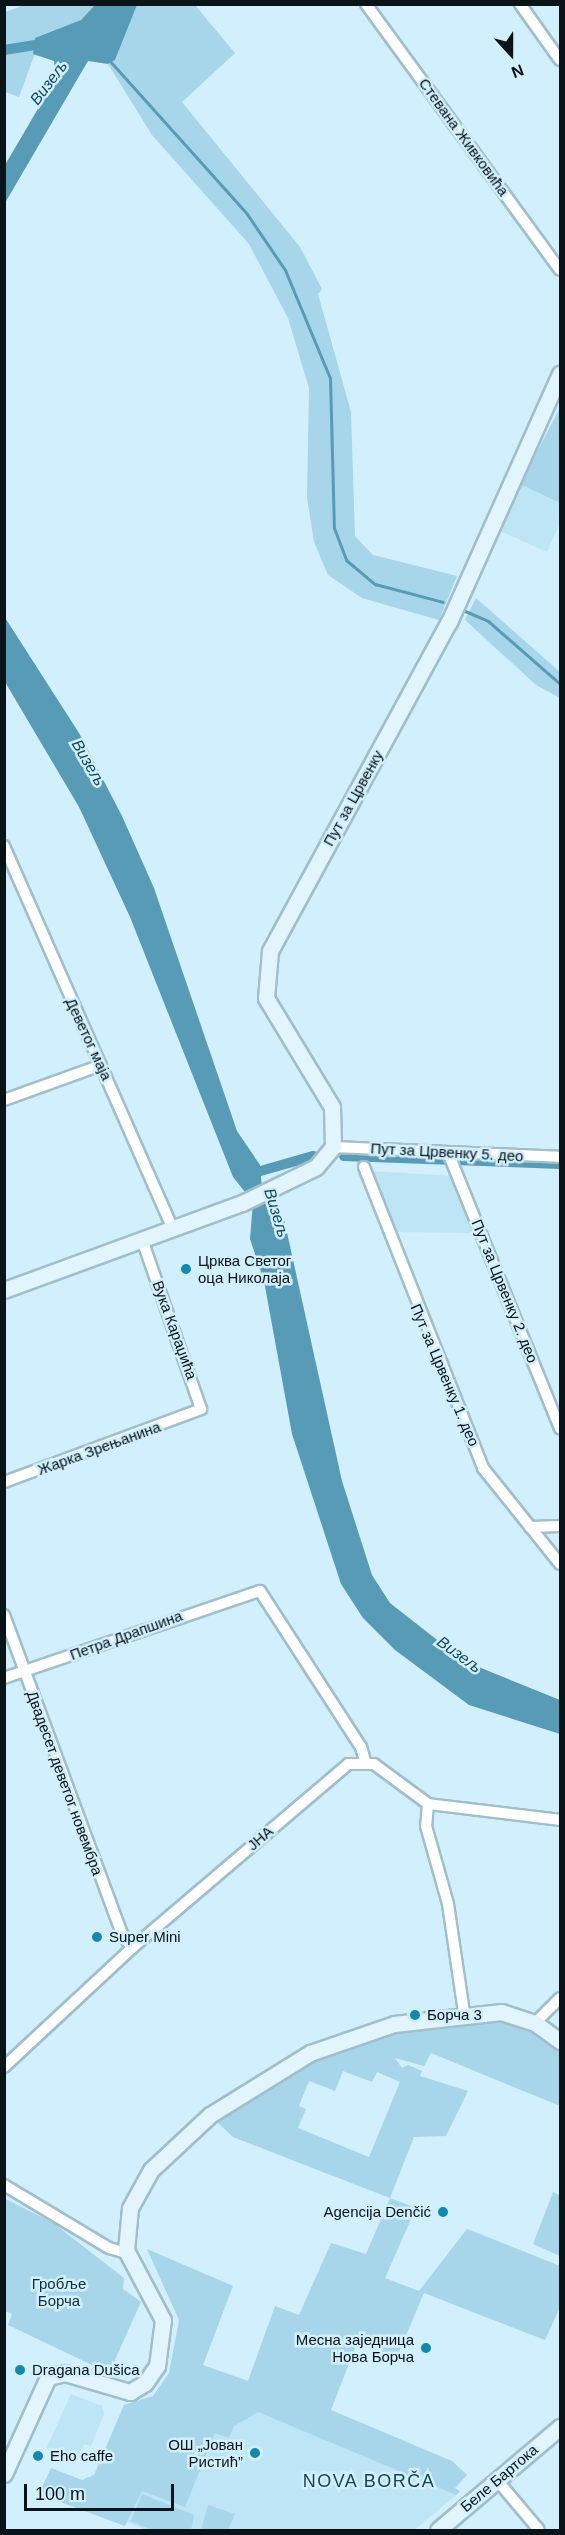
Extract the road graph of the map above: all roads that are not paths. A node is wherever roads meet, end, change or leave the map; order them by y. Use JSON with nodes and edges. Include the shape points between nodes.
{"nodes":[{"id":1,"x":366,"y":4,"type":"edge"},
{"id":2,"x":520,"y":4,"type":"edge"},
{"id":3,"x":561,"y":60,"type":"edge"},
{"id":4,"x":561,"y":270,"type":"edge"},
{"id":5,"x":561,"y":374,"type":"edge"},
{"id":6,"x":4,"y":846,"type":"edge"},
{"id":7,"x":102,"y":1065,"type":"junction"},
{"id":8,"x":4,"y":1100,"type":"edge"},
{"id":9,"x":333,"y":1147,"type":"junction"},
{"id":10,"x":561,"y":1157,"type":"edge"},
{"id":11,"x":450,"y":1160,"type":"junction"},
{"id":12,"x":364,"y":1167,"type":"dead end"},
{"id":13,"x":174,"y":1231,"type":"junction"},
{"id":14,"x":143,"y":1242,"type":"junction"},
{"id":15,"x":4,"y":1290,"type":"edge"},
{"id":16,"x":194,"y":1414,"type":"joint"},
{"id":17,"x":561,"y":1428,"type":"edge"},
{"id":18,"x":4,"y":1482,"type":"edge"},
{"id":19,"x":561,"y":1526,"type":"edge"},
{"id":20,"x":530,"y":1527,"type":"junction"},
{"id":21,"x":560,"y":1564,"type":"edge"},
{"id":22,"x":4,"y":1615,"type":"edge"},
{"id":23,"x":24,"y":1671,"type":"junction"},
{"id":24,"x":4,"y":1678,"type":"edge"},
{"id":25,"x":365,"y":1761,"type":"junction"},
{"id":26,"x":428,"y":1804,"type":"junction"},
{"id":27,"x":561,"y":1820,"type":"edge"},
{"id":28,"x":132,"y":1948,"type":"junction"},
{"id":29,"x":561,"y":1998,"type":"edge"},
{"id":30,"x":464,"y":2013,"type":"junction"},
{"id":31,"x":535,"y":2023,"type":"junction"},
{"id":32,"x":561,"y":2042,"type":"edge"},
{"id":33,"x":4,"y":2067,"type":"edge"},
{"id":34,"x":4,"y":2186,"type":"edge"},
{"id":35,"x":127,"y":2253,"type":"junction"},
{"id":36,"x":561,"y":2427,"type":"edge"},
{"id":37,"x":4,"y":2474,"type":"edge"},
{"id":38,"x":497,"y":2480,"type":"junction"},
{"id":39,"x":438,"y":2530,"type":"edge"},
{"id":40,"x":538,"y":2530,"type":"edge"}],
"edges":[{"from":1,"to":4,"type":"street","name":"Стевана Живковића"},
{"from":2,"to":3,"type":"street"},
{"from":5,"to":9,"type":"street","name":"Пут за Црвенку","via":[[449,622],[270,951],[266,998],[332,1107]]},
{"from":6,"to":7,"type":"street","name":"Деветог маја"},
{"from":7,"to":8,"type":"street"},
{"from":7,"to":13,"type":"street","name":"Деветог маја"},
{"from":9,"to":11,"type":"street","name":"Пут за Црвенку 5. део"},
{"from":9,"to":13,"type":"street","via":[[316,1167]]},
{"from":10,"to":11,"type":"street","name":"Пут за Црвенку 5. део"},
{"from":11,"to":17,"type":"street","name":"Пут за Црвенку 2. део"},
{"from":12,"to":20,"type":"street","name":"Пут за Црвенку 1. део","via":[[483,1468]]},
{"from":13,"to":14,"type":"street"},
{"from":14,"to":15,"type":"street"},
{"from":14,"to":16,"type":"street","name":"Вука Караџића","via":[[201,1400]]},
{"from":16,"to":18,"type":"street","name":"Жарка Зрењанина"},
{"from":19,"to":20,"type":"street"},
{"from":20,"to":21,"type":"street","name":"Пут за Црвенку 1. део"},
{"from":22,"to":23,"type":"street","name":"Двадесет деветог новембра"},
{"from":23,"to":24,"type":"street","name":"Петра Драпшина"},
{"from":23,"to":25,"type":"street","name":"Петра Драпшина","via":[[248,1592],[261,1591],[275,1606]]},
{"from":23,"to":28,"type":"street","name":"Двадесет деветог новембра","via":[[121,1932]]},
{"from":25,"to":26,"type":"street"},
{"from":25,"to":28,"type":"street","name":"ЈНА","via":[[336,1771]]},
{"from":26,"to":27,"type":"street"},
{"from":26,"to":30,"type":"street","via":[[426,1826],[448,1904]]},
{"from":28,"to":33,"type":"street","name":"ЈНА"},
{"from":29,"to":31,"type":"street"},
{"from":30,"to":31,"type":"street","via":[[501,2012]]},
{"from":30,"to":35,"type":"street","via":[[392,2025],[329,2044],[245,2089],[174,2146],[139,2186],[130,2208]]},
{"from":31,"to":32,"type":"street"},
{"from":34,"to":35,"type":"street","via":[[109,2248]]},
{"from":35,"to":37,"type":"street","via":[[162,2316],[164,2341],[157,2366],[145,2383],[130,2392],[65,2373],[48,2377]]},
{"from":36,"to":38,"type":"street","name":"Беле Бартока"},
{"from":38,"to":39,"type":"street","name":"Беле Бартока"},
{"from":38,"to":40,"type":"street"}]}
